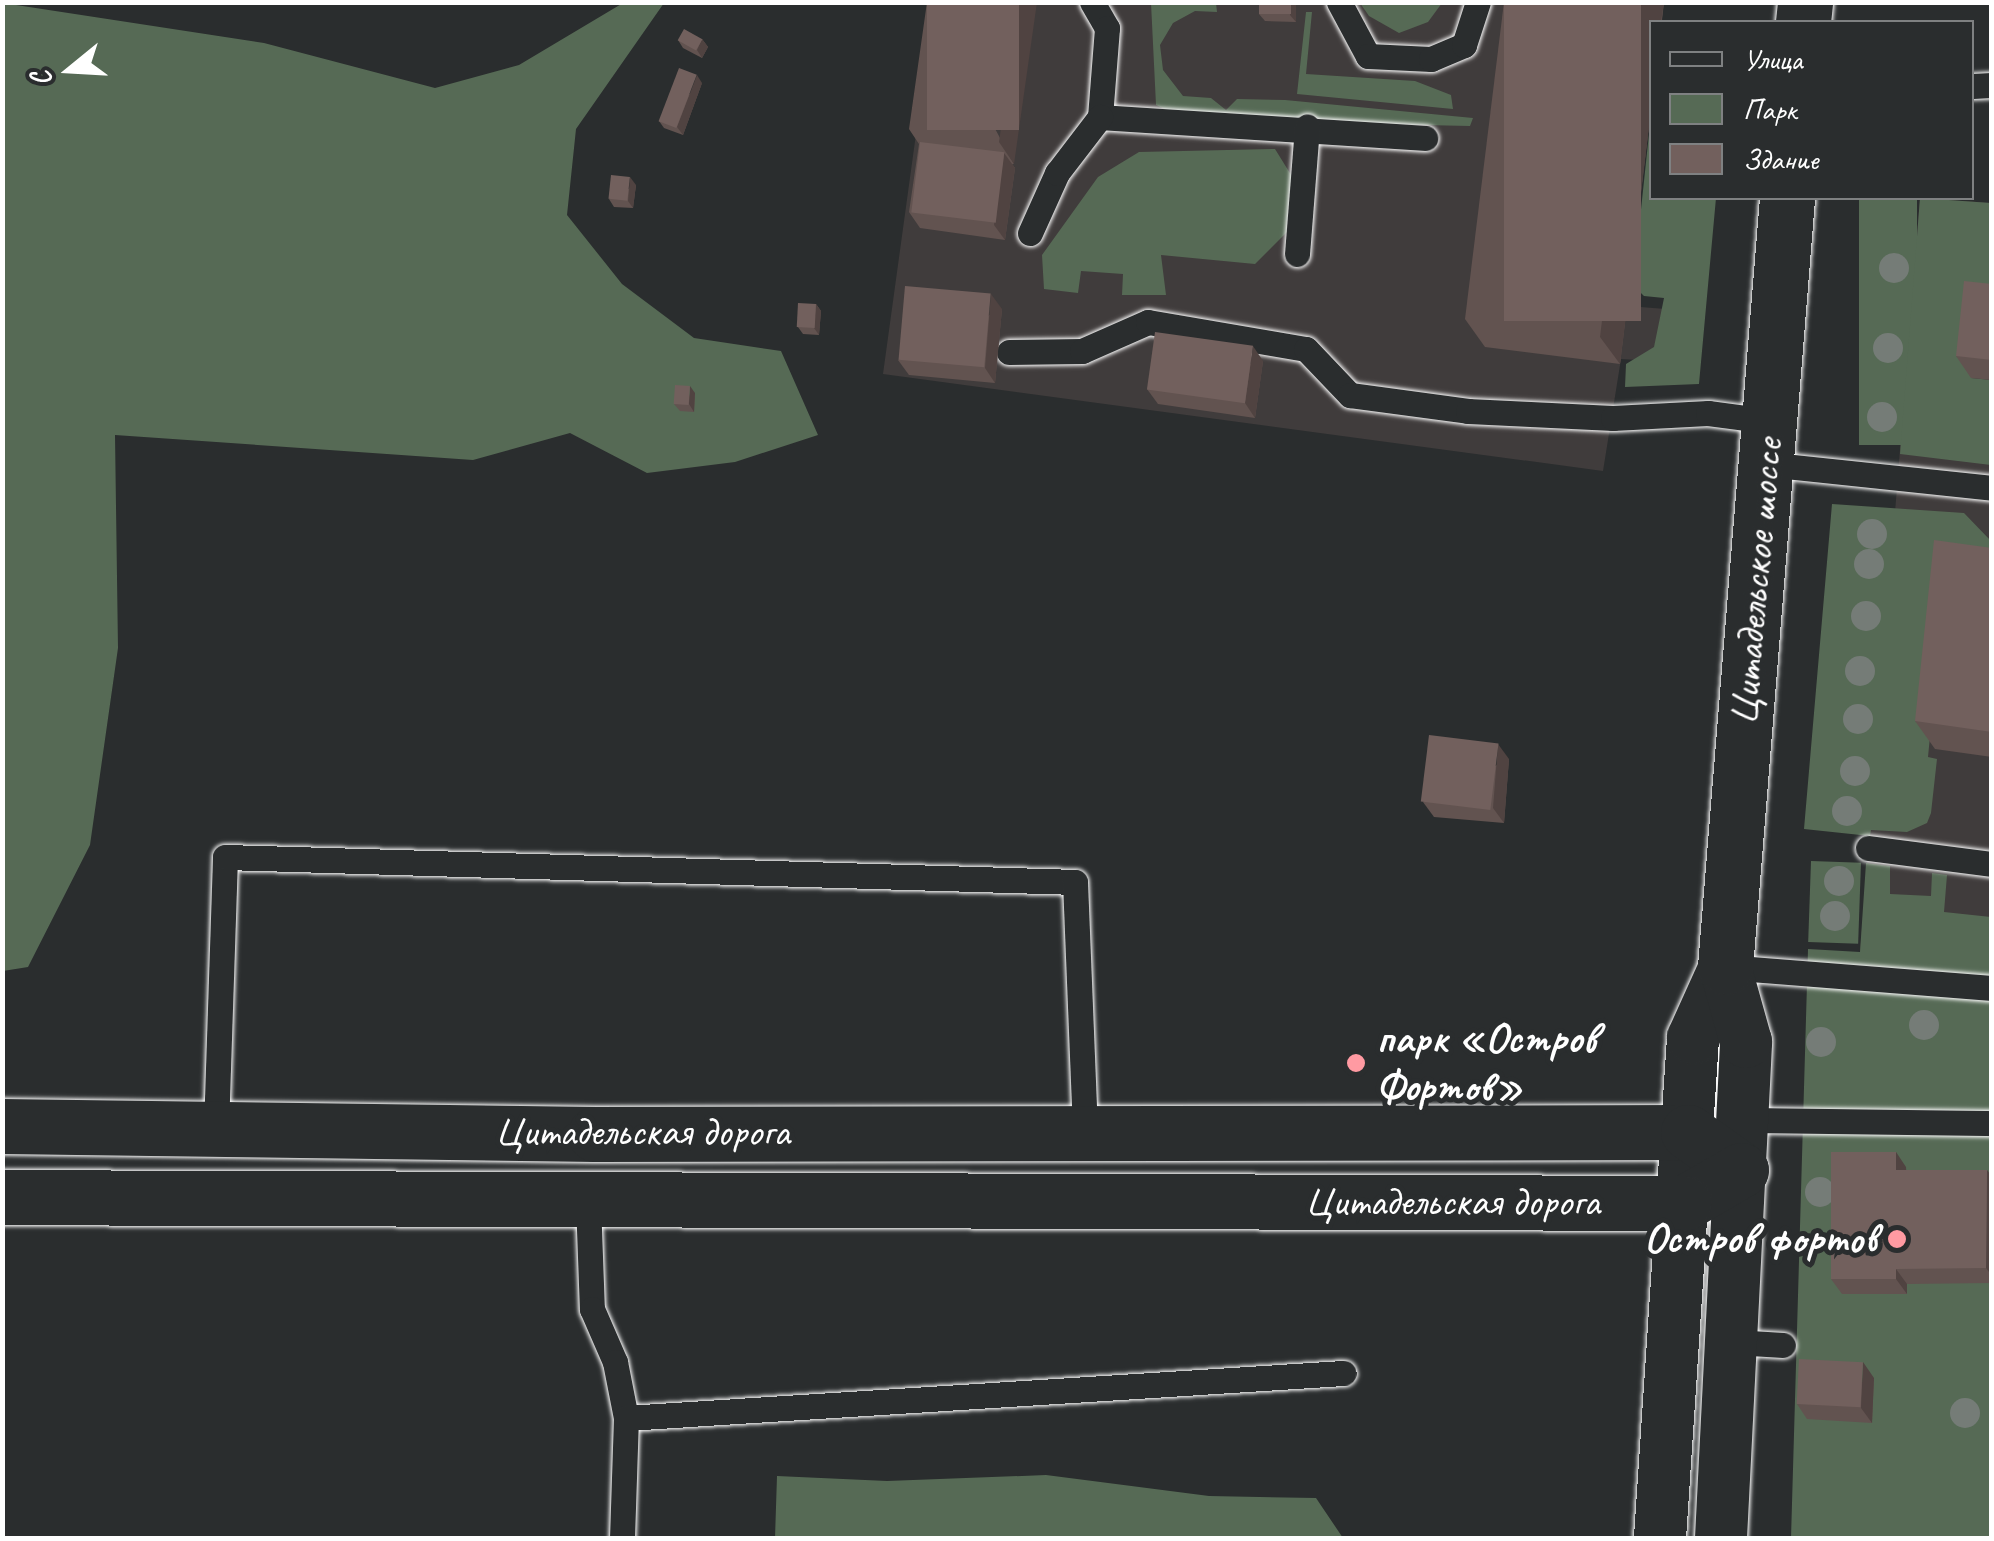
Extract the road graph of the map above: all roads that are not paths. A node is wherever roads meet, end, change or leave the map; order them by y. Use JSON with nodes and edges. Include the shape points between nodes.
{"nodes":[{"id":1,"x":1092,"y":2,"type":"edge"},
{"id":2,"x":1340,"y":2,"type":"edge"},
{"id":3,"x":1478,"y":2,"type":"edge"},
{"id":4,"x":1100,"y":118,"type":"junction"},
{"id":5,"x":1307,"y":126,"type":"junction"},
{"id":6,"x":1425,"y":138,"type":"dead end"},
{"id":7,"x":1787,"y":200,"type":"edge"},
{"id":8,"x":1030,"y":233,"type":"dead end"},
{"id":9,"x":1297,"y":254,"type":"dead end"},
{"id":10,"x":1009,"y":352,"type":"dead end"},
{"id":11,"x":1767,"y":442,"type":"junction"},
{"id":12,"x":1992,"y":488,"type":"edge"},
{"id":13,"x":1868,"y":848,"type":"dead end"},
{"id":14,"x":1992,"y":864,"type":"edge"},
{"id":15,"x":1726,"y":967,"type":"junction"},
{"id":16,"x":1992,"y":988,"type":"edge"},
{"id":17,"x":1992,"y":1123,"type":"edge"},
{"id":18,"x":2,"y":1126,"type":"edge"},
{"id":19,"x":216,"y":1129,"type":"junction"},
{"id":20,"x":1086,"y":1130,"type":"junction"},
{"id":21,"x":1688,"y":1132,"type":"junction"},
{"id":22,"x":1742,"y":1145,"type":"junction"},
{"id":23,"x":2,"y":1197,"type":"edge"},
{"id":24,"x":588,"y":1202,"type":"junction"},
{"id":25,"x":1684,"y":1203,"type":"junction"},
{"id":26,"x":1344,"y":1372,"type":"dead end"},
{"id":27,"x":626,"y":1418,"type":"junction"},
{"id":28,"x":622,"y":1538,"type":"edge"},
{"id":29,"x":1660,"y":1538,"type":"edge"},
{"id":30,"x":1722,"y":1538,"type":"edge"}],
"edges":[{"from":1,"to":4,"type":"lane","via":[[1106,28]]},
{"from":2,"to":3,"type":"lane","via":[[1368,56],[1431,59],[1464,45]]},
{"from":4,"to":5,"type":"lane"},
{"from":4,"to":8,"type":"lane","via":[[1057,173]]},
{"from":5,"to":6,"type":"lane"},
{"from":5,"to":9,"type":"lane"},
{"from":7,"to":11,"type":"street","name":"Цитадельское шоссе"},
{"from":10,"to":11,"type":"lane","via":[[1082,351],[1148,322],[1306,349],[1350,396],[1468,411],[1613,418],[1708,413]]},
{"from":11,"to":12,"type":"lane"},
{"from":11,"to":15,"type":"street","name":"Цитадельское шоссе"},
{"from":13,"to":14,"type":"lane"},
{"from":15,"to":16,"type":"lane"},
{"from":15,"to":21,"type":"street","name":"Цитадельское шоссе","via":[[1693,1038]]},
{"from":15,"to":22,"type":"street","name":"Цитадельское шоссе","via":[[1746,1042]]},
{"from":17,"to":22,"type":"lane"},
{"from":18,"to":19,"type":"street","name":"Цитадельская дорога"},
{"from":19,"to":20,"type":"street","name":"Цитадельская дорога"},
{"from":19,"to":20,"type":"lane","via":[[225,857],[1075,882]]},
{"from":20,"to":21,"type":"street","name":"Цитадельская дорога"},
{"from":21,"to":22,"type":"street"},
{"from":21,"to":25,"type":"street","name":"Цитадельское шоссе"},
{"from":22,"to":25,"type":"street"},
{"from":22,"to":30,"type":"street","name":"Цитадельское шоссе","via":[[1759,1343]]},
{"from":23,"to":24,"type":"street","name":"Цитадельская дорога"},
{"from":24,"to":25,"type":"street","name":"Цитадельская дорога"},
{"from":24,"to":27,"type":"lane","via":[[592,1309],[614,1362]]},
{"from":25,"to":29,"type":"street","name":"Цитадельское шоссе"},
{"from":26,"to":27,"type":"lane"},
{"from":27,"to":28,"type":"lane"}]}
